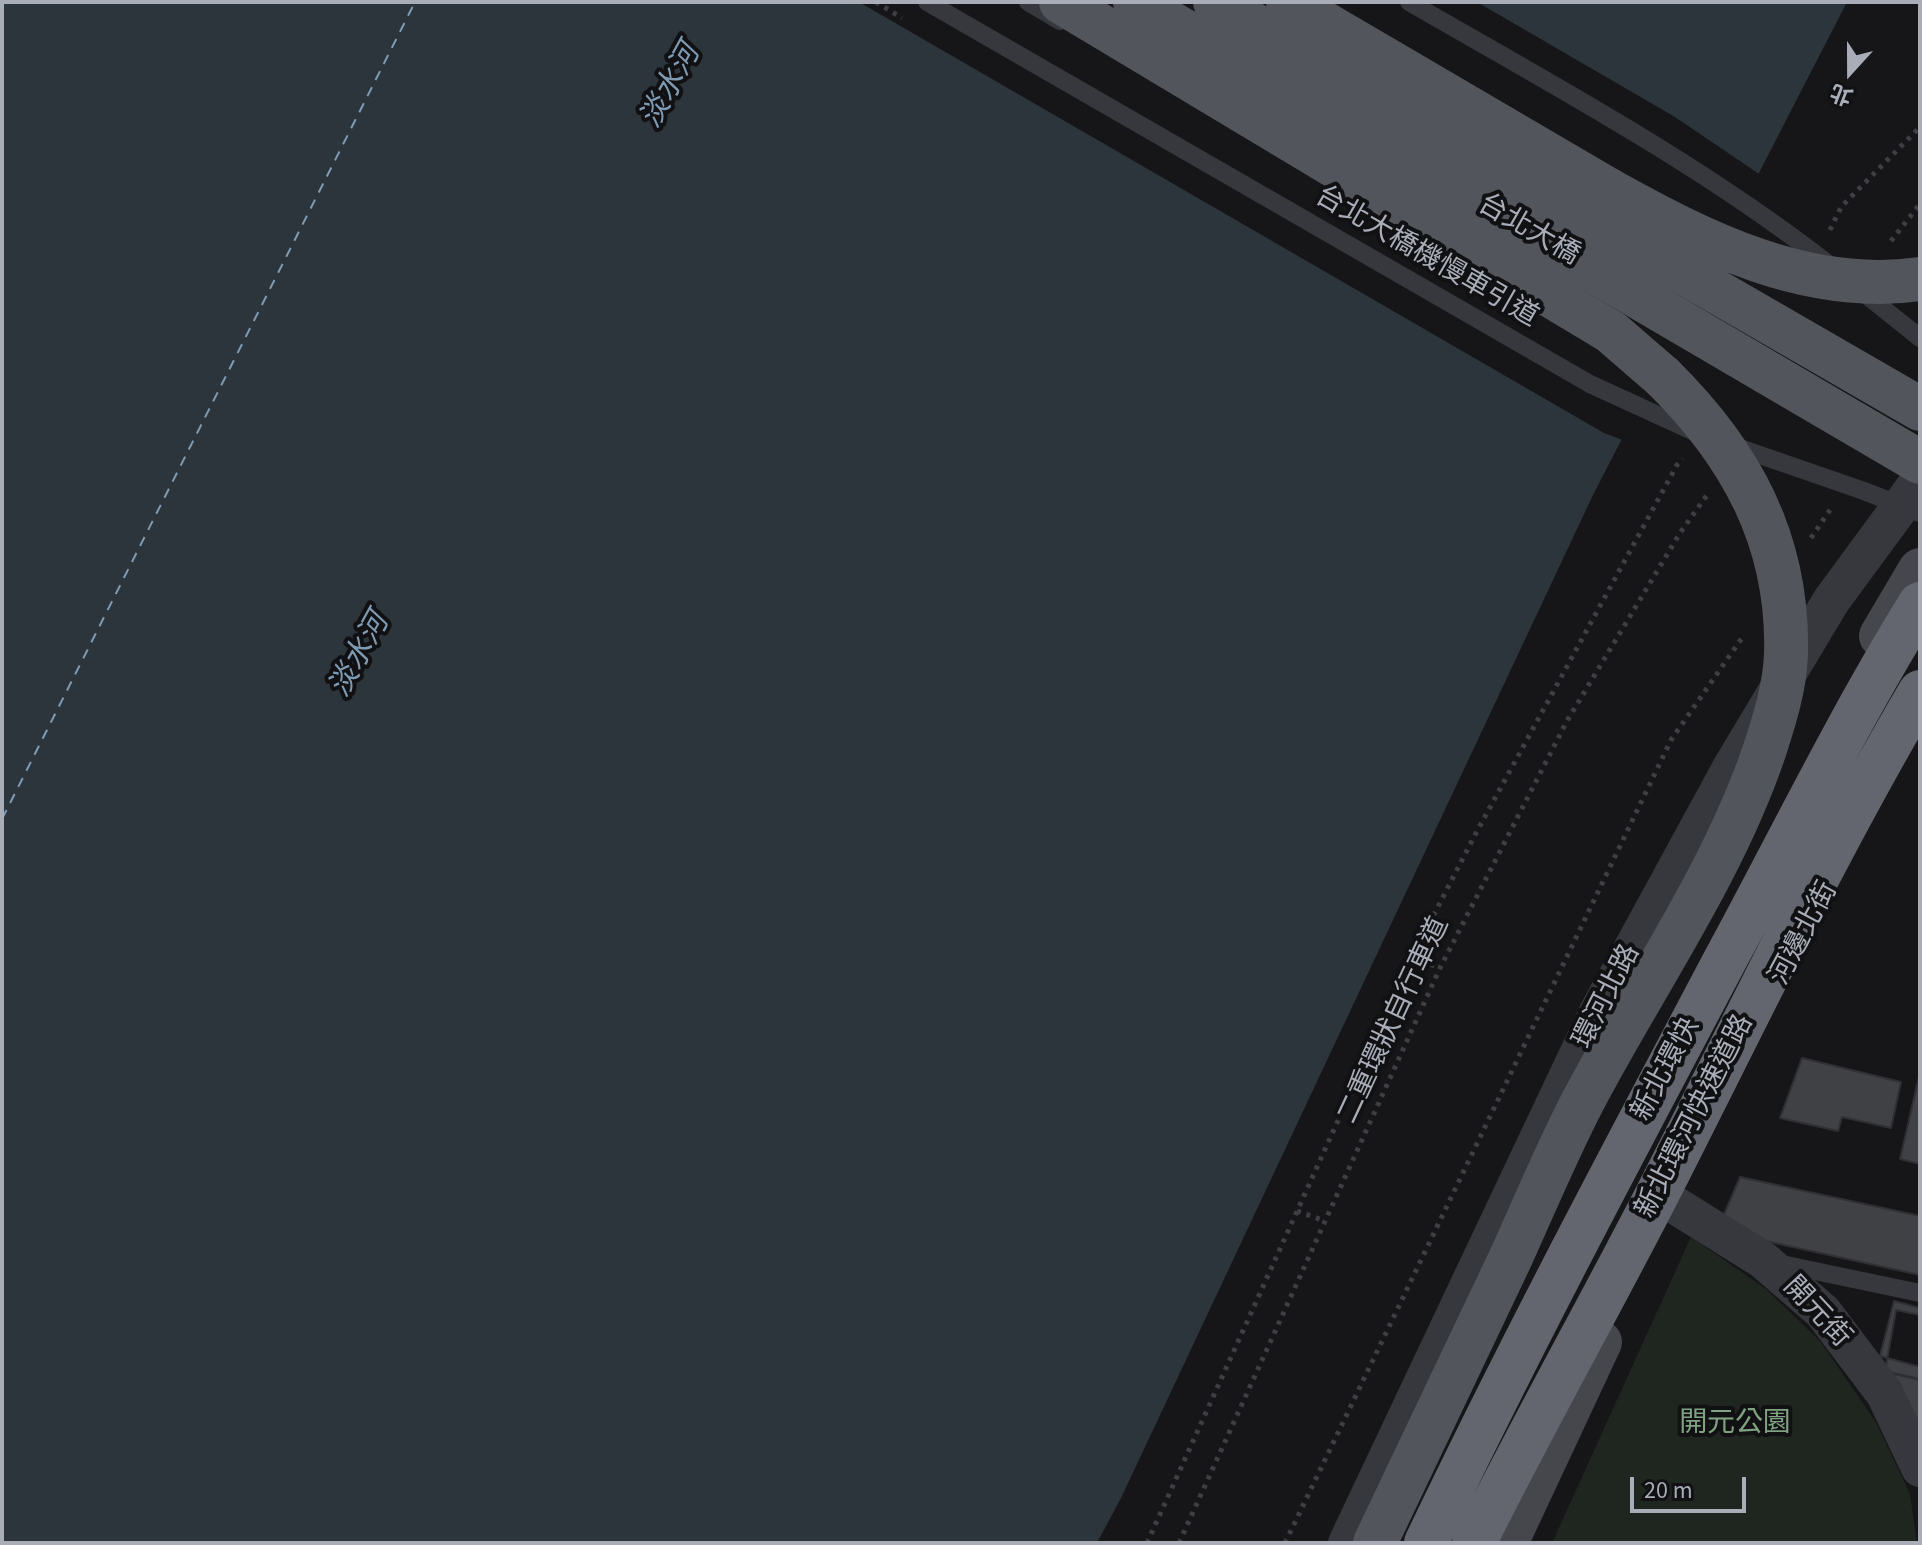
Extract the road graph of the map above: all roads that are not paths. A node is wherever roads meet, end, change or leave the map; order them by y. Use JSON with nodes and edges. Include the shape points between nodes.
{"nodes":[{"id":1,"x":927,"y":2,"type":"edge"},
{"id":2,"x":1028,"y":2,"type":"edge"},
{"id":3,"x":1061,"y":2,"type":"edge"},
{"id":4,"x":1135,"y":2,"type":"edge"},
{"id":5,"x":1215,"y":2,"type":"edge"},
{"id":6,"x":1288,"y":2,"type":"edge"},
{"id":7,"x":1409,"y":2,"type":"edge"},
{"id":8,"x":1244,"y":114,"type":"junction"},
{"id":9,"x":1920,"y":279,"type":"edge"},
{"id":10,"x":1920,"y":338,"type":"edge"},
{"id":11,"x":1920,"y":409,"type":"edge"},
{"id":12,"x":1918,"y":487,"type":"edge"},
{"id":13,"x":1916,"y":591,"type":"edge"},
{"id":14,"x":1920,"y":692,"type":"edge"},
{"id":15,"x":1920,"y":715,"type":"edge"},
{"id":16,"x":1667,"y":1200,"type":"junction"},
{"id":17,"x":1763,"y":1260,"type":"junction"},
{"id":18,"x":1920,"y":1293,"type":"edge"},
{"id":19,"x":1920,"y":1468,"type":"edge"},
{"id":20,"x":1347,"y":1543,"type":"edge"},
{"id":21,"x":1375,"y":1543,"type":"edge"},
{"id":22,"x":1404,"y":1543,"type":"edge"},
{"id":23,"x":1426,"y":1543,"type":"edge"},
{"id":24,"x":1474,"y":1543,"type":"edge"},
{"id":25,"x":1506,"y":1543,"type":"edge"}],
"edges":[{"from":1,"to":12,"type":"lane","name":"台北大橋機慢車引道","bridge":true,"via":[[1590,384],[1688,431],[1850,486]]},
{"from":2,"to":8,"type":"lane","via":[[1145,70]]},
{"from":3,"to":8,"type":"main road"},
{"from":4,"to":12,"type":"main road","name":"台北大橋","bridge":true},
{"from":5,"to":11,"type":"main road","name":"台北大橋","bridge":true},
{"from":6,"to":9,"type":"main road","bridge":true,"via":[[1686,233],[1755,261],[1815,275],[1889,283]]},
{"from":7,"to":10,"type":"lane","bridge":true,"via":[[1647,140],[1771,219]]},
{"from":8,"to":21,"type":"main road","bridge":true,"via":[[1611,332],[1663,377],[1730,453],[1752,493],[1783,592],[1786,656],[1776,713],[1751,788],[1720,855],[1582,1103]]},
{"from":12,"to":13,"type":"street","via":[[1898,551]]},
{"from":12,"to":20,"type":"street","name":"環河北路","via":[[1831,601],[1731,768],[1599,1010]]},
{"from":13,"to":22,"type":"street","via":[[1736,901]]},
{"from":13,"to":23,"type":"highway","name":"新北環快","bridge":true,"via":[[1614,1169]]},
{"from":14,"to":24,"type":"highway","name":"新北環河快速道路","bridge":true,"via":[[1872,774]]},
{"from":15,"to":16,"type":"street","name":"河邊北街"},
{"from":16,"to":17,"type":"street","name":"開元街"},
{"from":16,"to":25,"type":"street","name":"河邊北街"},
{"from":17,"to":18,"type":"lane"},
{"from":17,"to":19,"type":"street","name":"開元街","via":[[1823,1312],[1885,1394]]}]}
